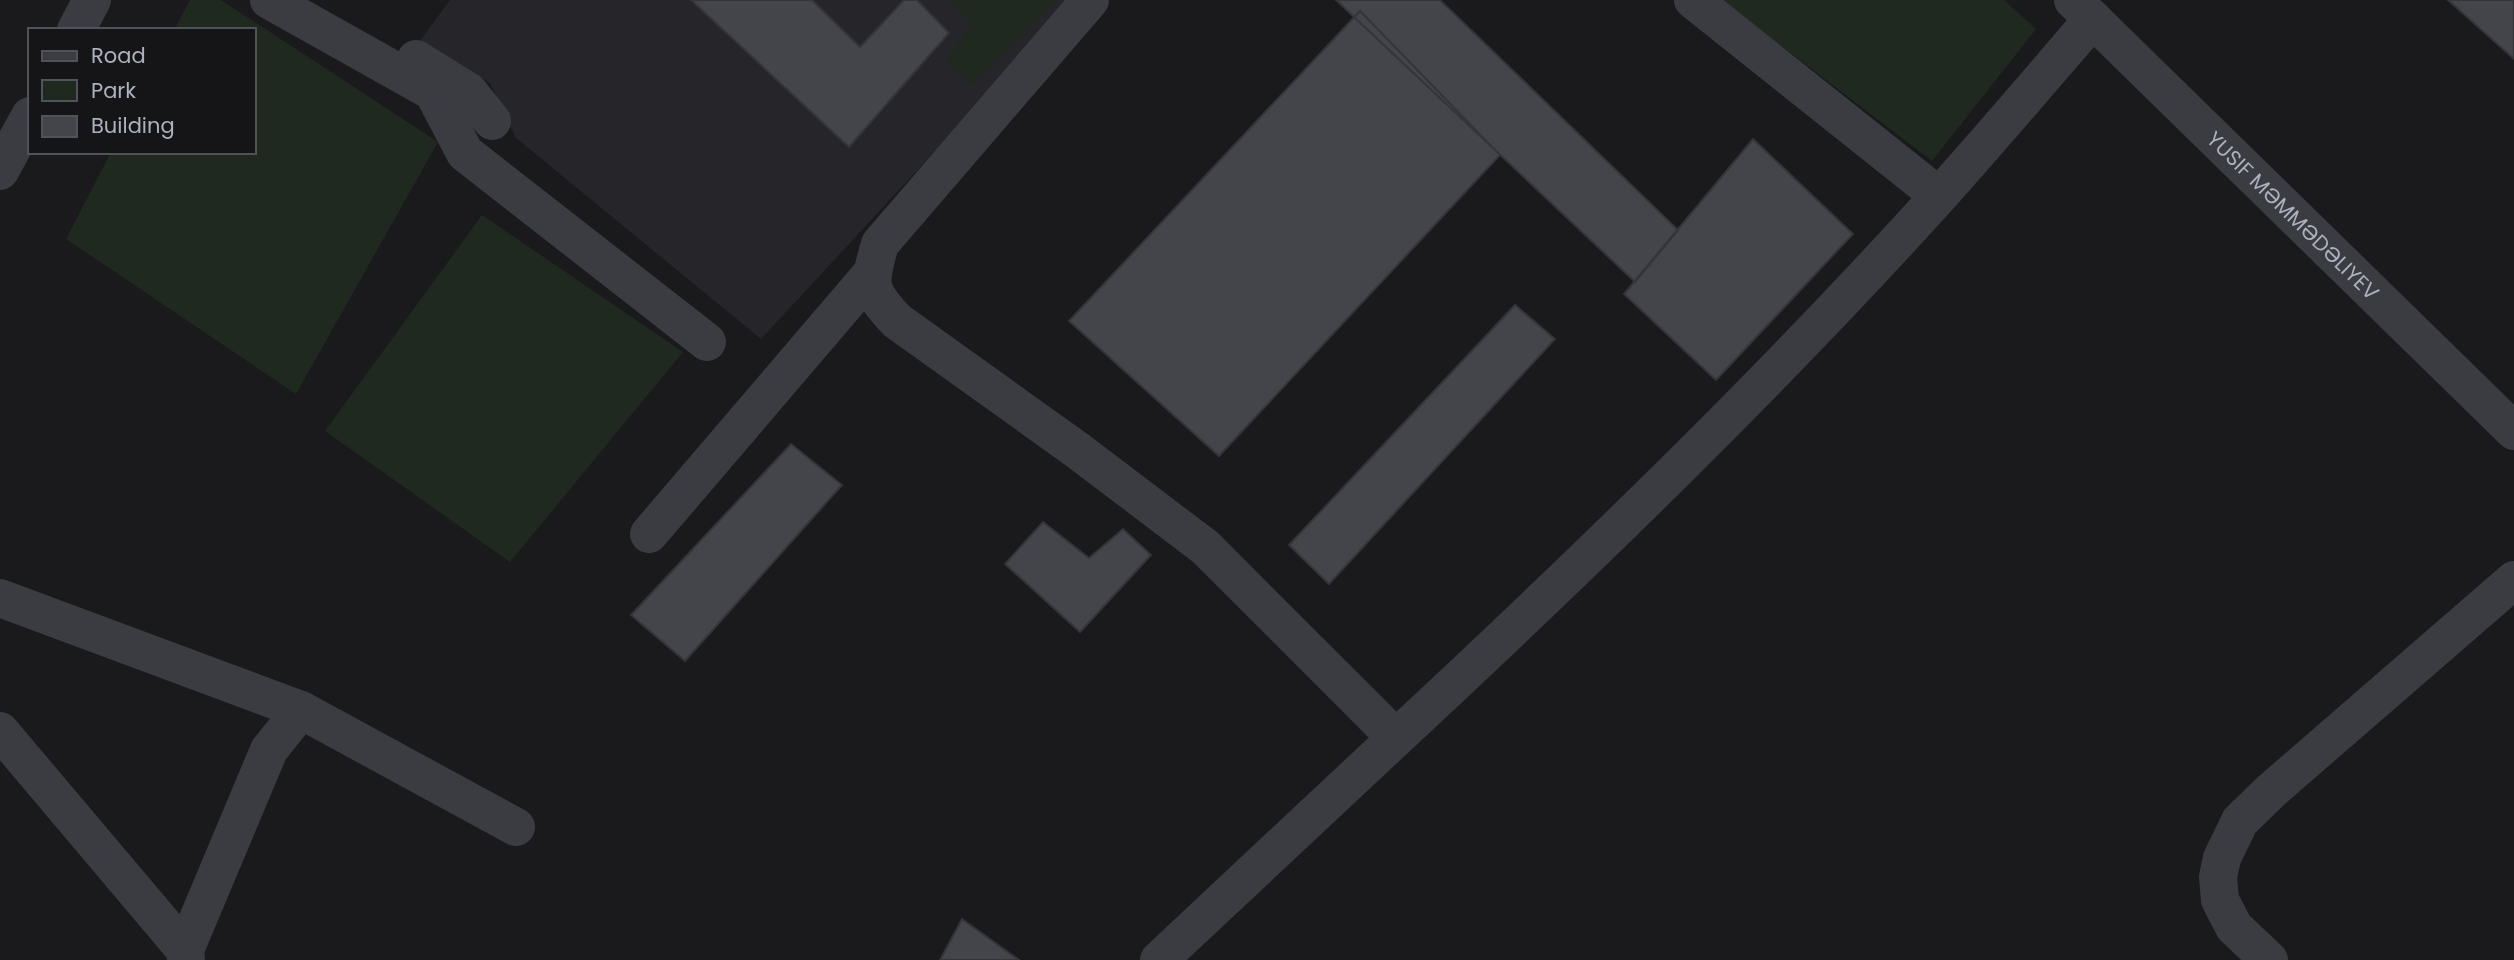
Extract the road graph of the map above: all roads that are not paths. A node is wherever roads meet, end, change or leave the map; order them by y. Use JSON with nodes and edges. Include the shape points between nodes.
{"nodes":[{"id":1,"x":92,"y":0,"type":"edge"},
{"id":2,"x":269,"y":0,"type":"edge"},
{"id":3,"x":310,"y":0,"type":"edge"},
{"id":4,"x":1090,"y":0,"type":"edge"},
{"id":5,"x":1693,"y":0,"type":"edge"},
{"id":6,"x":2083,"y":10,"type":"edge"},
{"id":7,"x":77,"y":28,"type":"edge"},
{"id":8,"x":28,"y":120,"type":"edge"},
{"id":9,"x":492,"y":121,"type":"dead end"},
{"id":10,"x":0,"y":171,"type":"edge"},
{"id":11,"x":1939,"y":195,"type":"junction"},
{"id":12,"x":872,"y":273,"type":"junction"},
{"id":13,"x":707,"y":342,"type":"dead end"},
{"id":14,"x":2514,"y":431,"type":"edge"},
{"id":15,"x":649,"y":534,"type":"dead end"},
{"id":16,"x":2514,"y":580,"type":"edge"},
{"id":17,"x":0,"y":598,"type":"edge"},
{"id":18,"x":301,"y":710,"type":"junction"},
{"id":19,"x":0,"y":731,"type":"edge"},
{"id":20,"x":1396,"y":738,"type":"junction"},
{"id":21,"x":516,"y":827,"type":"dead end"},
{"id":22,"x":186,"y":955,"type":"edge"},
{"id":23,"x":1159,"y":960,"type":"edge"},
{"id":24,"x":2269,"y":960,"type":"edge"}],
"edges":[{"from":1,"to":7,"type":"street"},
{"from":2,"to":13,"type":"street","via":[[433,92],[465,153]]},
{"from":3,"to":9,"type":"street","via":[[469,92]]},
{"from":4,"to":12,"type":"street","via":[[880,244]]},
{"from":5,"to":11,"type":"street"},
{"from":6,"to":11,"type":"street"},
{"from":6,"to":14,"type":"street","name":"YUSIF MƏMMƏDƏLIYEV"},
{"from":8,"to":10,"type":"street"},
{"from":11,"to":20,"type":"street","via":[[1731,414]]},
{"from":12,"to":15,"type":"street"},
{"from":12,"to":20,"type":"street","via":[[875,297],[897,321],[1205,547]]},
{"from":16,"to":24,"type":"street","via":[[2240,821],[2222,858],[2220,900],[2234,927]]},
{"from":17,"to":18,"type":"street"},
{"from":18,"to":21,"type":"street"},
{"from":18,"to":22,"type":"street","via":[[269,750]]},
{"from":19,"to":22,"type":"street"},
{"from":20,"to":23,"type":"street"}]}
